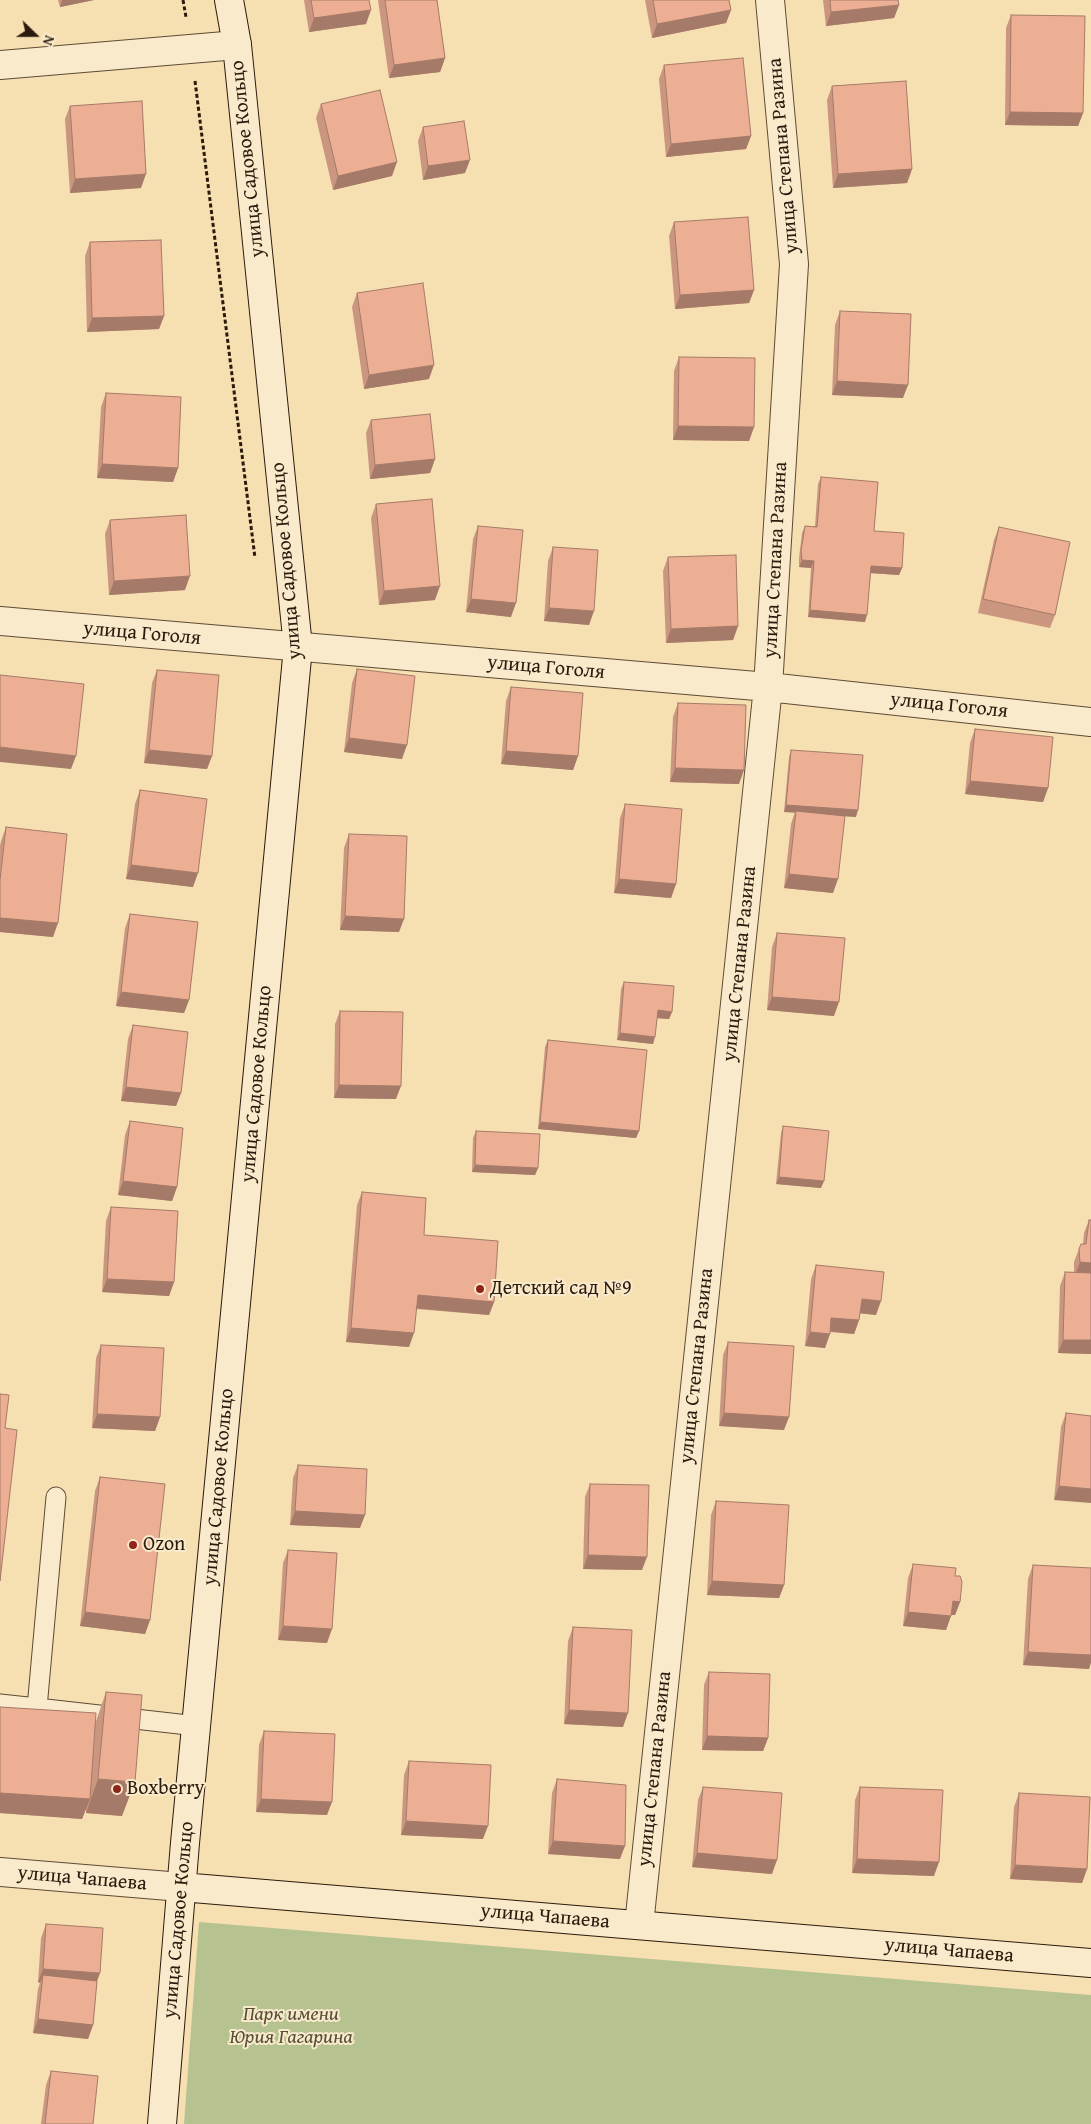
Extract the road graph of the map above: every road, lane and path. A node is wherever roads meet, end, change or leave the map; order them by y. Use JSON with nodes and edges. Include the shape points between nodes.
{"nodes":[{"id":1,"x":183,"y":0,"type":"edge"},
{"id":2,"x":229,"y":0,"type":"edge"},
{"id":3,"x":770,"y":0,"type":"edge"},
{"id":4,"x":237,"y":45,"type":"junction"},
{"id":5,"x":191,"y":49,"type":"junction"},
{"id":6,"x":0,"y":65,"type":"edge"},
{"id":7,"x":256,"y":566,"type":"dead end"},
{"id":8,"x":0,"y":621,"type":"edge"},
{"id":9,"x":298,"y":647,"type":"junction"},
{"id":10,"x":768,"y":687,"type":"junction"},
{"id":11,"x":1091,"y":722,"type":"edge"},
{"id":12,"x":56,"y":1496,"type":"dead end"},
{"id":13,"x":0,"y":1704,"type":"edge"},
{"id":14,"x":37,"y":1708,"type":"junction"},
{"id":15,"x":197,"y":1726,"type":"junction"},
{"id":16,"x":0,"y":1872,"type":"edge"},
{"id":17,"x":181,"y":1887,"type":"junction"},
{"id":18,"x":639,"y":1925,"type":"junction"},
{"id":19,"x":1091,"y":1963,"type":"edge"},
{"id":20,"x":162,"y":2124,"type":"edge"}],
"edges":[{"from":1,"to":5,"type":"path"},
{"from":2,"to":4,"type":"street","name":"улица Садовое Кольцо"},
{"from":3,"to":10,"type":"street","name":"улица Степана Разина","via":[[794,264]]},
{"from":4,"to":5,"type":"street","name":"улица Садовое Кольцо"},
{"from":4,"to":9,"type":"street","name":"улица Садовое Кольцо"},
{"from":5,"to":6,"type":"street","name":"улица Садовое Кольцо"},
{"from":5,"to":7,"type":"path"},
{"from":8,"to":9,"type":"street","name":"улица Гоголя"},
{"from":9,"to":10,"type":"street","name":"улица Гоголя"},
{"from":9,"to":15,"type":"street","name":"улица Садовое Кольцо"},
{"from":10,"to":11,"type":"street","name":"улица Гоголя"},
{"from":10,"to":18,"type":"street","name":"улица Степана Разина"},
{"from":12,"to":14,"type":"lane"},
{"from":13,"to":14,"type":"lane"},
{"from":14,"to":15,"type":"lane"},
{"from":15,"to":17,"type":"street","name":"улица Садовое Кольцо"},
{"from":16,"to":17,"type":"street","name":"улица Чапаева"},
{"from":17,"to":18,"type":"street","name":"улица Чапаева"},
{"from":17,"to":20,"type":"street","name":"улица Садовое Кольцо"},
{"from":18,"to":19,"type":"street","name":"улица Чапаева"}]}
